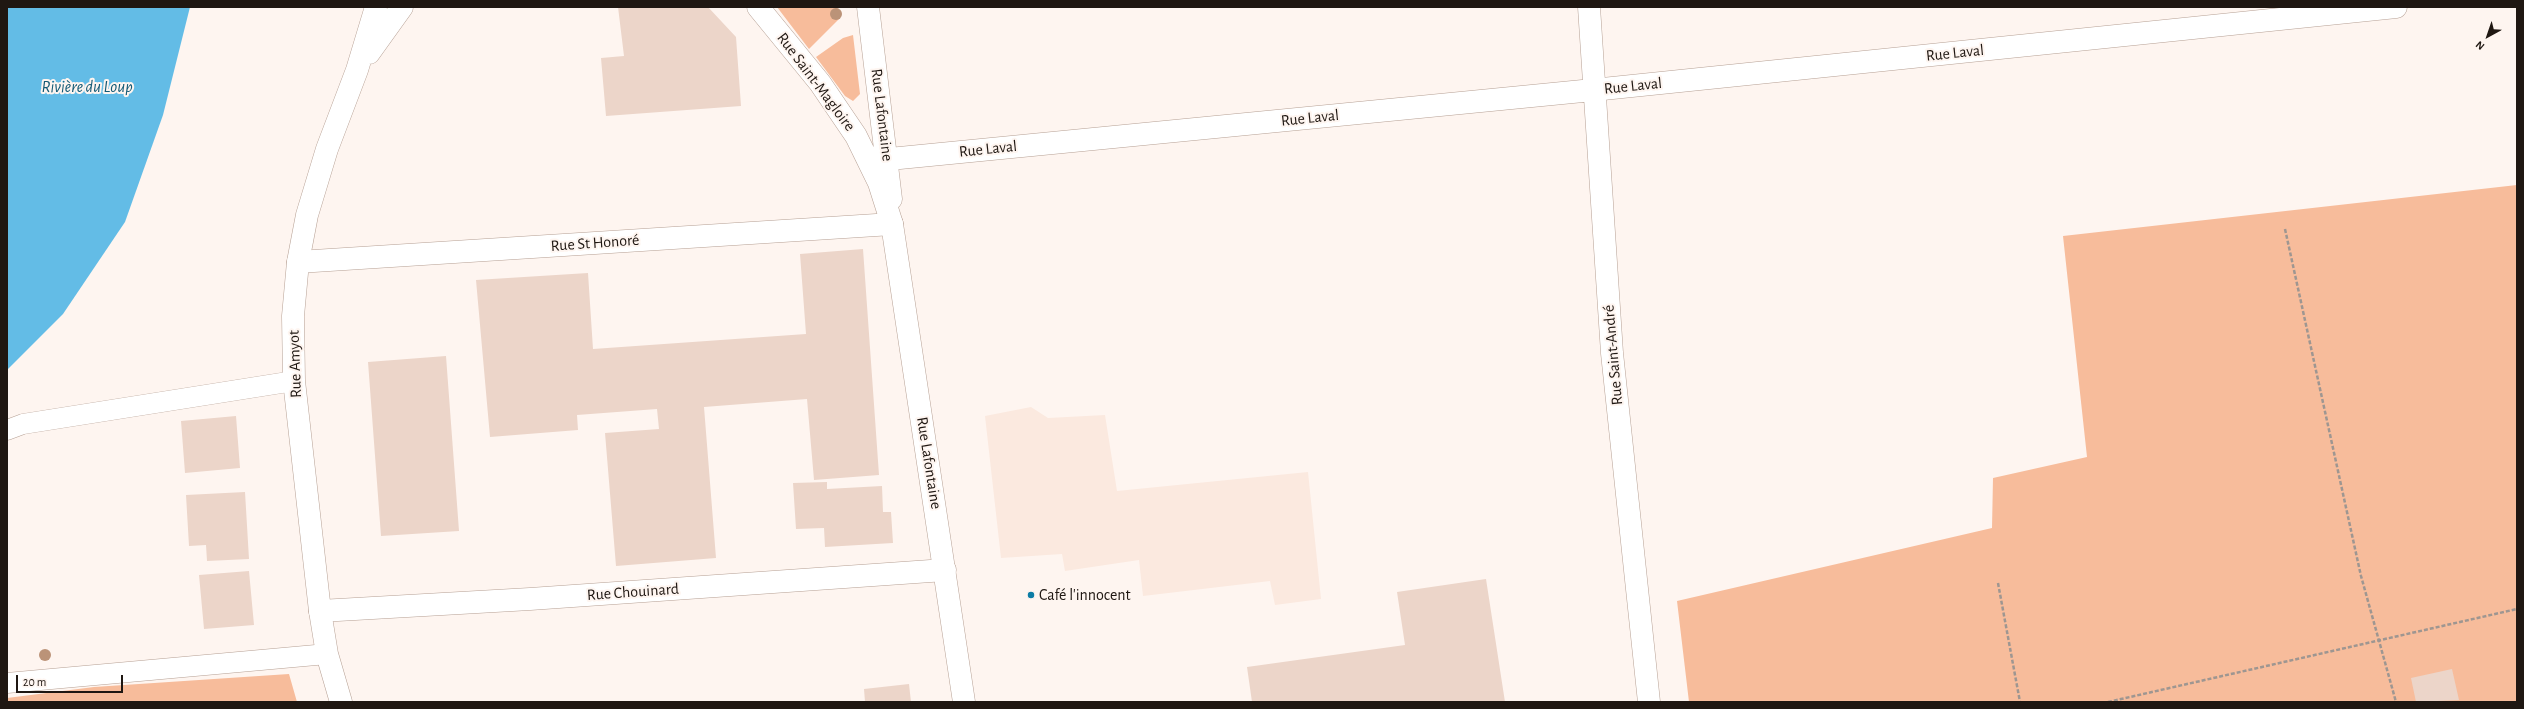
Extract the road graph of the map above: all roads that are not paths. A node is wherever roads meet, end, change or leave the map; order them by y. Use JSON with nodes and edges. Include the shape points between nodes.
{"nodes":[{"id":1,"x":376,"y":7,"type":"edge"},
{"id":2,"x":402,"y":7,"type":"edge"},
{"id":3,"x":758,"y":7,"type":"edge"},
{"id":4,"x":868,"y":7,"type":"edge"},
{"id":5,"x":1589,"y":7,"type":"edge"},
{"id":6,"x":2396,"y":7,"type":"edge"},
{"id":7,"x":357,"y":70,"type":"junction"},
{"id":8,"x":1593,"y":90,"type":"junction"},
{"id":9,"x":879,"y":160,"type":"junction"},
{"id":10,"x":892,"y":224,"type":"junction"},
{"id":11,"x":298,"y":262,"type":"junction"},
{"id":12,"x":294,"y":381,"type":"junction"},
{"id":13,"x":7,"y":430,"type":"edge"},
{"id":14,"x":945,"y":570,"type":"junction"},
{"id":15,"x":320,"y":611,"type":"junction"},
{"id":16,"x":327,"y":654,"type":"junction"},
{"id":17,"x":7,"y":683,"type":"edge"},
{"id":18,"x":341,"y":702,"type":"edge"},
{"id":19,"x":964,"y":702,"type":"edge"},
{"id":20,"x":1649,"y":702,"type":"edge"}],
"edges":[{"from":1,"to":7,"type":"street","name":"Rue Amyot"},
{"from":2,"to":7,"type":"street"},
{"from":3,"to":9,"type":"street","name":"Rue Saint-Magloire","via":[[820,83],[856,136]]},
{"from":4,"to":9,"type":"street","name":"Rue Lafontaine"},
{"from":5,"to":8,"type":"street","name":"Rue Saint-André"},
{"from":6,"to":8,"type":"street","name":"Rue Laval"},
{"from":7,"to":11,"type":"street","name":"Rue Amyot","via":[[315,186]]},
{"from":8,"to":9,"type":"street","name":"Rue Laval"},
{"from":8,"to":20,"type":"street","name":"Rue Saint-André","via":[[1612,353]]},
{"from":9,"to":10,"type":"street","name":"Rue Lafontaine"},
{"from":10,"to":11,"type":"street","name":"Rue St Honoré"},
{"from":10,"to":14,"type":"street","name":"Rue Lafontaine"},
{"from":11,"to":12,"type":"street","name":"Rue Amyot","via":[[293,316]]},
{"from":12,"to":13,"type":"lane","via":[[23,424]]},
{"from":12,"to":15,"type":"street","name":"Rue Amyot"},
{"from":14,"to":15,"type":"street","name":"Rue Chouinard","via":[[538,599]]},
{"from":14,"to":19,"type":"street","name":"Rue Lafontaine"},
{"from":15,"to":16,"type":"street","name":"Rue Amyot"},
{"from":16,"to":17,"type":"lane"},
{"from":16,"to":18,"type":"street","name":"Rue Amyot"}]}
